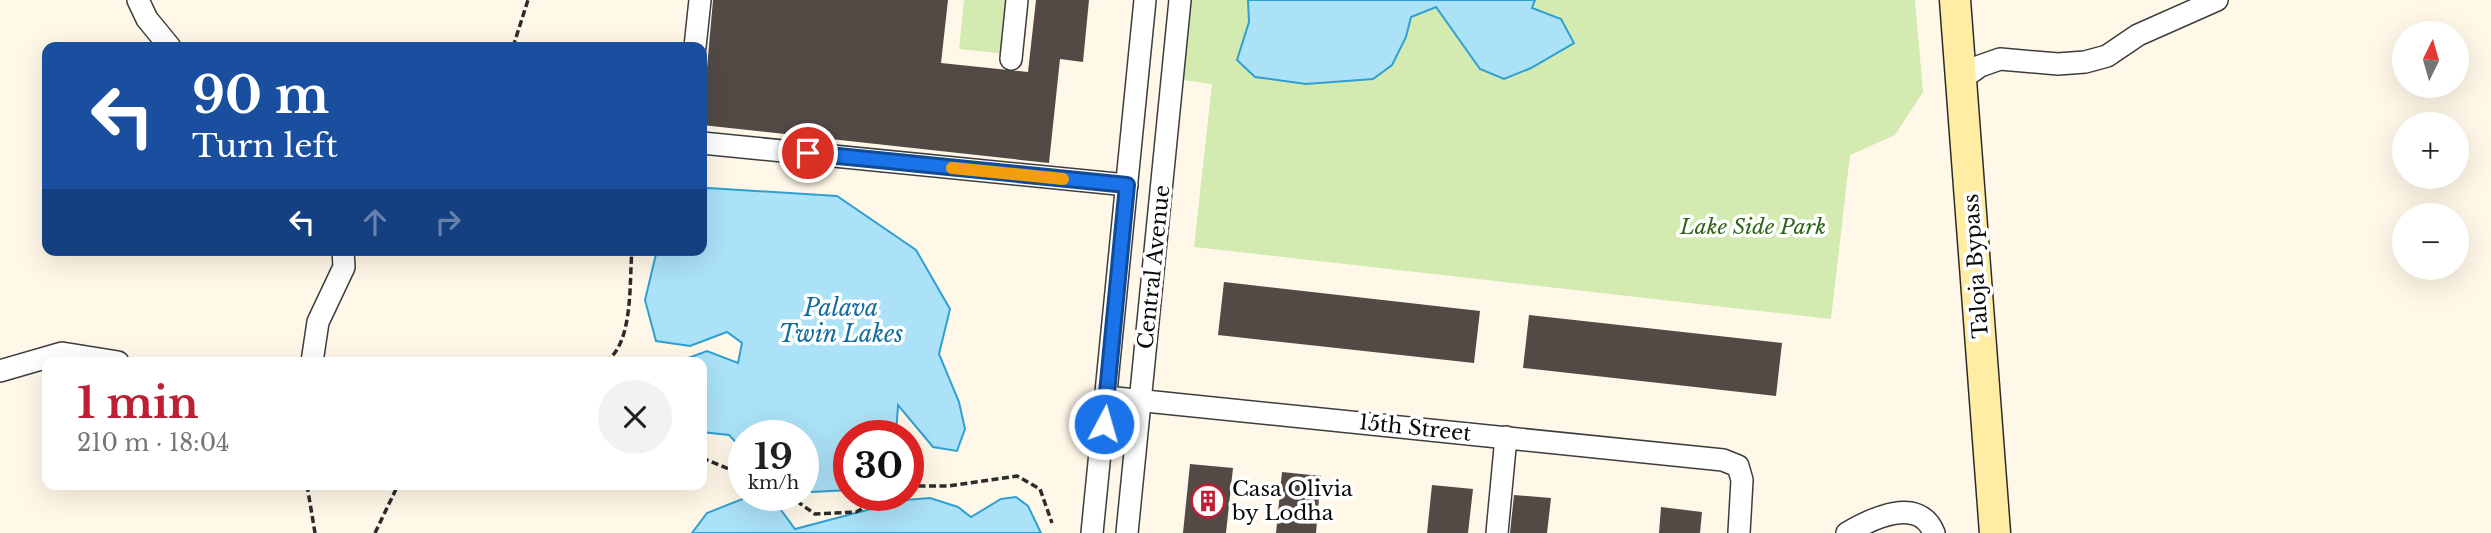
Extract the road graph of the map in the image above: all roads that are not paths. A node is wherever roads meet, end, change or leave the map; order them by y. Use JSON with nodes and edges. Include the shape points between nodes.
{"nodes":[{"id":1,"x":138,"y":0,"type":"edge"},
{"id":2,"x":700,"y":0,"type":"edge"},
{"id":3,"x":1017,"y":0,"type":"edge"},
{"id":4,"x":1145,"y":0,"type":"edge"},
{"id":5,"x":1180,"y":0,"type":"edge"},
{"id":6,"x":1955,"y":0,"type":"edge"},
{"id":7,"x":2217,"y":0,"type":"edge"},
{"id":8,"x":166,"y":42,"type":"edge"},
{"id":9,"x":696,"y":42,"type":"edge"},
{"id":10,"x":1011,"y":59,"type":"dead end"},
{"id":11,"x":1962,"y":79,"type":"junction"},
{"id":12,"x":707,"y":143,"type":"edge"},
{"id":13,"x":1127,"y":185,"type":"junction"},
{"id":14,"x":343,"y":256,"type":"edge"},
{"id":15,"x":46,"y":357,"type":"edge"},
{"id":16,"x":90,"y":357,"type":"edge"},
{"id":17,"x":313,"y":357,"type":"edge"},
{"id":18,"x":42,"y":358,"type":"edge"},
{"id":19,"x":0,"y":371,"type":"edge"},
{"id":20,"x":1106,"y":397,"type":"junction"},
{"id":21,"x":1141,"y":400,"type":"junction"},
{"id":22,"x":1506,"y":437,"type":"junction"},
{"id":23,"x":1092,"y":533,"type":"edge"},
{"id":24,"x":1127,"y":533,"type":"edge"},
{"id":25,"x":1497,"y":533,"type":"edge"},
{"id":26,"x":1739,"y":533,"type":"edge"},
{"id":27,"x":1847,"y":533,"type":"edge"},
{"id":28,"x":1934,"y":533,"type":"edge"},
{"id":29,"x":1995,"y":533,"type":"edge"}],
"edges":[{"from":1,"to":8,"type":"street"},
{"from":2,"to":9,"type":"street"},
{"from":3,"to":10,"type":"street"},
{"from":4,"to":13,"type":"street","name":"Central Avenue"},
{"from":5,"to":21,"type":"street","name":"Central Avenue"},
{"from":6,"to":11,"type":"main road","name":"Taloja Bypass"},
{"from":7,"to":11,"type":"street","via":[[2138,36],[2107,56],[2058,64],[2000,59]]},
{"from":11,"to":29,"type":"main road","name":"Taloja Bypass"},
{"from":12,"to":13,"type":"street"},
{"from":13,"to":20,"type":"street","name":"Central Avenue"},
{"from":14,"to":17,"type":"street","via":[[344,267],[318,322]]},
{"from":15,"to":16,"type":"street","via":[[62,352]]},
{"from":18,"to":19,"type":"street"},
{"from":20,"to":21,"type":"street","name":"15th Street"},
{"from":20,"to":23,"type":"street","name":"Central Avenue"},
{"from":21,"to":22,"type":"street","name":"15th Street"},
{"from":21,"to":24,"type":"street","name":"Central Avenue"},
{"from":22,"to":25,"type":"street"},
{"from":22,"to":26,"type":"street","name":"15th Street","via":[[1723,460],[1738,466],[1742,480]]},
{"from":27,"to":28,"type":"street","via":[[1886,513],[1901,512],[1920,517]]}]}
